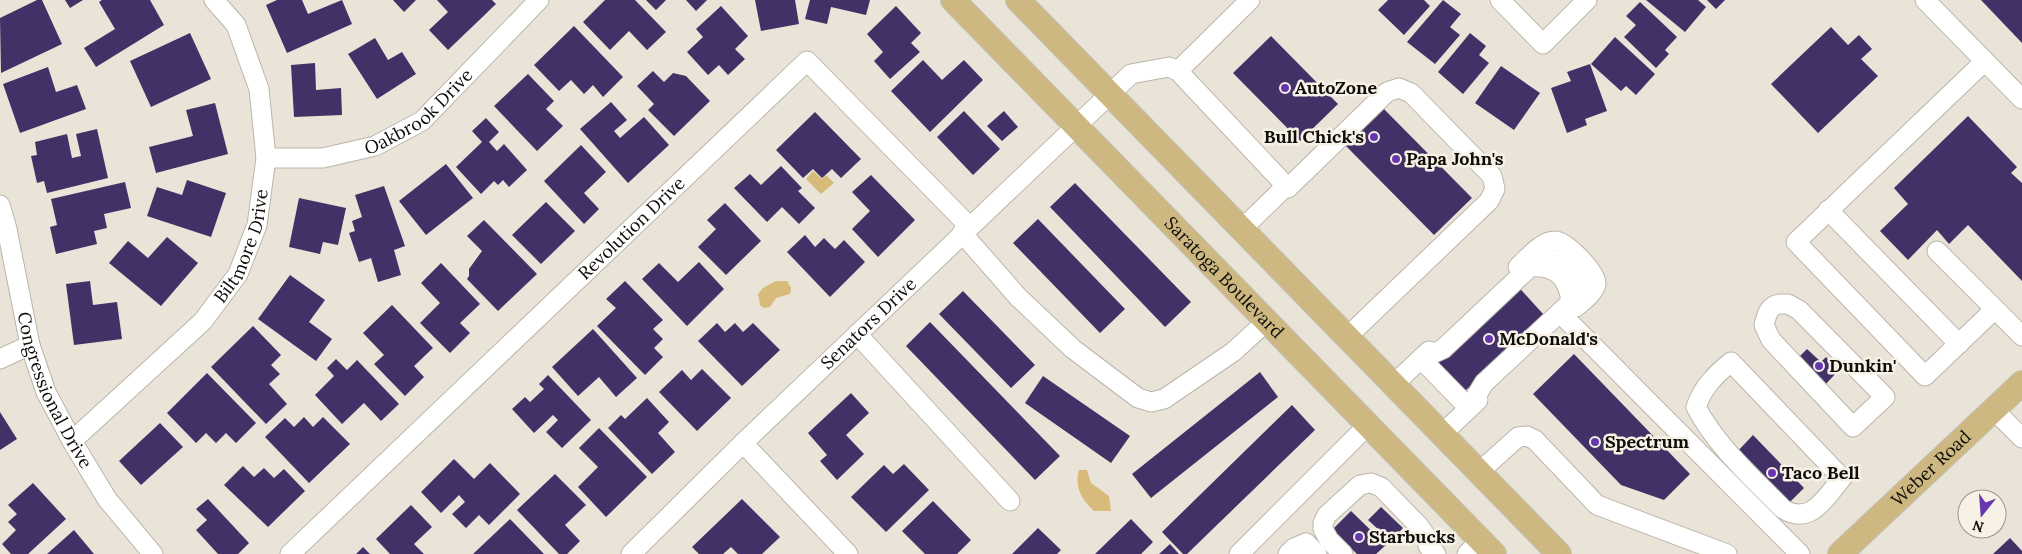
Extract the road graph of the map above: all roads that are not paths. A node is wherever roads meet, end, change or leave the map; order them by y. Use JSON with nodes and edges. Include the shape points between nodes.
{"nodes":[{"id":1,"x":214,"y":0,"type":"edge"},
{"id":2,"x":539,"y":0,"type":"edge"},
{"id":3,"x":953,"y":0,"type":"edge"},
{"id":4,"x":1018,"y":0,"type":"edge"},
{"id":5,"x":1250,"y":0,"type":"edge"},
{"id":6,"x":1500,"y":0,"type":"edge"},
{"id":7,"x":1587,"y":0,"type":"edge"},
{"id":8,"x":1925,"y":0,"type":"edge"},
{"id":9,"x":1985,"y":62,"type":"junction"},
{"id":10,"x":1178,"y":71,"type":"junction"},
{"id":11,"x":1109,"y":94,"type":"junction"},
{"id":12,"x":2022,"y":99,"type":"edge"},
{"id":13,"x":1075,"y":126,"type":"junction"},
{"id":14,"x":266,"y":158,"type":"junction"},
{"id":15,"x":1286,"y":186,"type":"junction"},
{"id":16,"x":0,"y":205,"type":"edge"},
{"id":17,"x":1828,"y":210,"type":"junction"},
{"id":18,"x":1242,"y":229,"type":"junction"},
{"id":19,"x":966,"y":230,"type":"junction"},
{"id":20,"x":1937,"y":251,"type":"dead end"},
{"id":21,"x":1568,"y":310,"type":"junction"},
{"id":22,"x":1995,"y":310,"type":"junction"},
{"id":23,"x":1267,"y":322,"type":"junction"},
{"id":24,"x":857,"y":334,"type":"junction"},
{"id":25,"x":2022,"y":336,"type":"edge"},
{"id":26,"x":1347,"y":337,"type":"junction"},
{"id":27,"x":1958,"y":344,"type":"junction"},
{"id":28,"x":30,"y":345,"type":"junction"},
{"id":29,"x":1421,"y":359,"type":"junction"},
{"id":30,"x":0,"y":360,"type":"edge"},
{"id":31,"x":1732,"y":362,"type":"joint"},
{"id":32,"x":2022,"y":383,"type":"edge"},
{"id":33,"x":1394,"y":384,"type":"junction"},
{"id":34,"x":1885,"y":396,"type":"joint"},
{"id":35,"x":1469,"y":408,"type":"junction"},
{"id":36,"x":1994,"y":410,"type":"junction"},
{"id":37,"x":1368,"y":425,"type":"junction"},
{"id":38,"x":1442,"y":434,"type":"junction"},
{"id":39,"x":2022,"y":438,"type":"edge"},
{"id":40,"x":72,"y":441,"type":"junction"},
{"id":41,"x":743,"y":443,"type":"junction"},
{"id":42,"x":1479,"y":472,"type":"junction"},
{"id":43,"x":1010,"y":501,"type":"dead end"},
{"id":44,"x":1481,"y":549,"type":"edge"},
{"id":45,"x":1428,"y":551,"type":"edge"},
{"id":46,"x":1846,"y":552,"type":"edge"},
{"id":47,"x":153,"y":554,"type":"edge"},
{"id":48,"x":290,"y":554,"type":"edge"},
{"id":49,"x":631,"y":554,"type":"edge"},
{"id":50,"x":848,"y":554,"type":"edge"},
{"id":51,"x":1239,"y":554,"type":"edge"},
{"id":52,"x":1288,"y":554,"type":"edge"},
{"id":53,"x":1317,"y":554,"type":"edge"},
{"id":54,"x":1343,"y":554,"type":"edge"},
{"id":55,"x":1560,"y":554,"type":"edge"},
{"id":56,"x":1727,"y":554,"type":"edge"},
{"id":57,"x":1800,"y":554,"type":"edge"}],
"edges":[{"from":1,"to":14,"type":"street","name":"Biltmore Drive","via":[[236,25],[259,89]]},
{"from":2,"to":14,"type":"street","name":"Oakbrook Drive","via":[[422,121],[375,146],[324,158]]},
{"from":3,"to":13,"type":"main road","name":"Saratoga Boulevard"},
{"from":4,"to":11,"type":"main road"},
{"from":5,"to":10,"type":"street"},
{"from":6,"to":7,"type":"street","via":[[1542,44]]},
{"from":8,"to":9,"type":"street"},
{"from":9,"to":12,"type":"street"},
{"from":9,"to":17,"type":"street"},
{"from":10,"to":11,"type":"street","name":"Senators Drive","via":[[1169,67],[1130,74]]},
{"from":10,"to":15,"type":"street"},
{"from":11,"to":13,"type":"street","name":"Senators Drive"},
{"from":11,"to":18,"type":"main road"},
{"from":13,"to":19,"type":"street","name":"Senators Drive"},
{"from":13,"to":23,"type":"main road","name":"Saratoga Boulevard"},
{"from":14,"to":40,"type":"street","name":"Biltmore Drive","via":[[257,224],[238,274],[203,321]]},
{"from":15,"to":18,"type":"street"},
{"from":15,"to":26,"type":"street","via":[[1288,188],[1387,92],[1399,88],[1411,93],[1492,176],[1495,189],[1489,201]]},
{"from":16,"to":28,"type":"street","name":"Congressional Drive"},
{"from":17,"to":27,"type":"street"},
{"from":17,"to":27,"type":"street","via":[[1796,242],[1924,376]]},
{"from":18,"to":26,"type":"main road"},
{"from":19,"to":23,"type":"street","via":[[1018,297],[1073,348],[1138,398],[1151,402],[1164,399],[1233,352]]},
{"from":19,"to":24,"type":"street","name":"Senators Drive"},
{"from":19,"to":48,"type":"street","name":"Revolution Drive","via":[[807,61]]},
{"from":20,"to":22,"type":"street"},
{"from":21,"to":29,"type":"street","via":[[1568,287],[1551,268],[1530,267],[1443,349]]},
{"from":21,"to":29,"type":"street","via":[[1594,290],[1596,282],[1594,275],[1564,243],[1554,241],[1542,245]]},
{"from":21,"to":35,"type":"street"},
{"from":21,"to":57,"type":"street"},
{"from":22,"to":25,"type":"street"},
{"from":22,"to":27,"type":"street"},
{"from":23,"to":37,"type":"main road","name":"Saratoga Boulevard"},
{"from":24,"to":41,"type":"street","name":"Senators Drive"},
{"from":24,"to":43,"type":"street"},
{"from":26,"to":33,"type":"main road"},
{"from":28,"to":30,"type":"street"},
{"from":28,"to":40,"type":"street","name":"Congressional Drive","via":[[46,392]]},
{"from":29,"to":33,"type":"street"},
{"from":29,"to":35,"type":"street"},
{"from":31,"to":31,"type":"street","via":[[1842,478],[1811,512],[1792,515],[1783,509],[1726,452],[1696,407],[1701,392]]},
{"from":32,"to":36,"type":"main road","name":"Weber Road"},
{"from":33,"to":38,"type":"main road"},
{"from":34,"to":34,"type":"street","via":[[1853,427],[1772,340],[1764,325],[1769,310],[1774,305],[1788,304],[1798,310]]},
{"from":35,"to":38,"type":"street"},
{"from":36,"to":39,"type":"street"},
{"from":36,"to":46,"type":"main road","name":"Weber Road"},
{"from":37,"to":44,"type":"main road","name":"Saratoga Boulevard"},
{"from":37,"to":51,"type":"street"},
{"from":38,"to":42,"type":"main road"},
{"from":40,"to":47,"type":"street","name":"Congressional Drive","via":[[107,498]]},
{"from":41,"to":49,"type":"street","name":"Senators Drive"},
{"from":41,"to":50,"type":"street"},
{"from":42,"to":55,"type":"main road"},
{"from":42,"to":56,"type":"street","via":[[1518,437],[1527,436],[1535,440],[1597,505]]},
{"from":45,"to":54,"type":"street","via":[[1426,536],[1419,526],[1381,487],[1371,483],[1360,485],[1327,515],[1323,523],[1329,540]]},
{"from":52,"to":53,"type":"street","via":[[1306,543]]}]}
